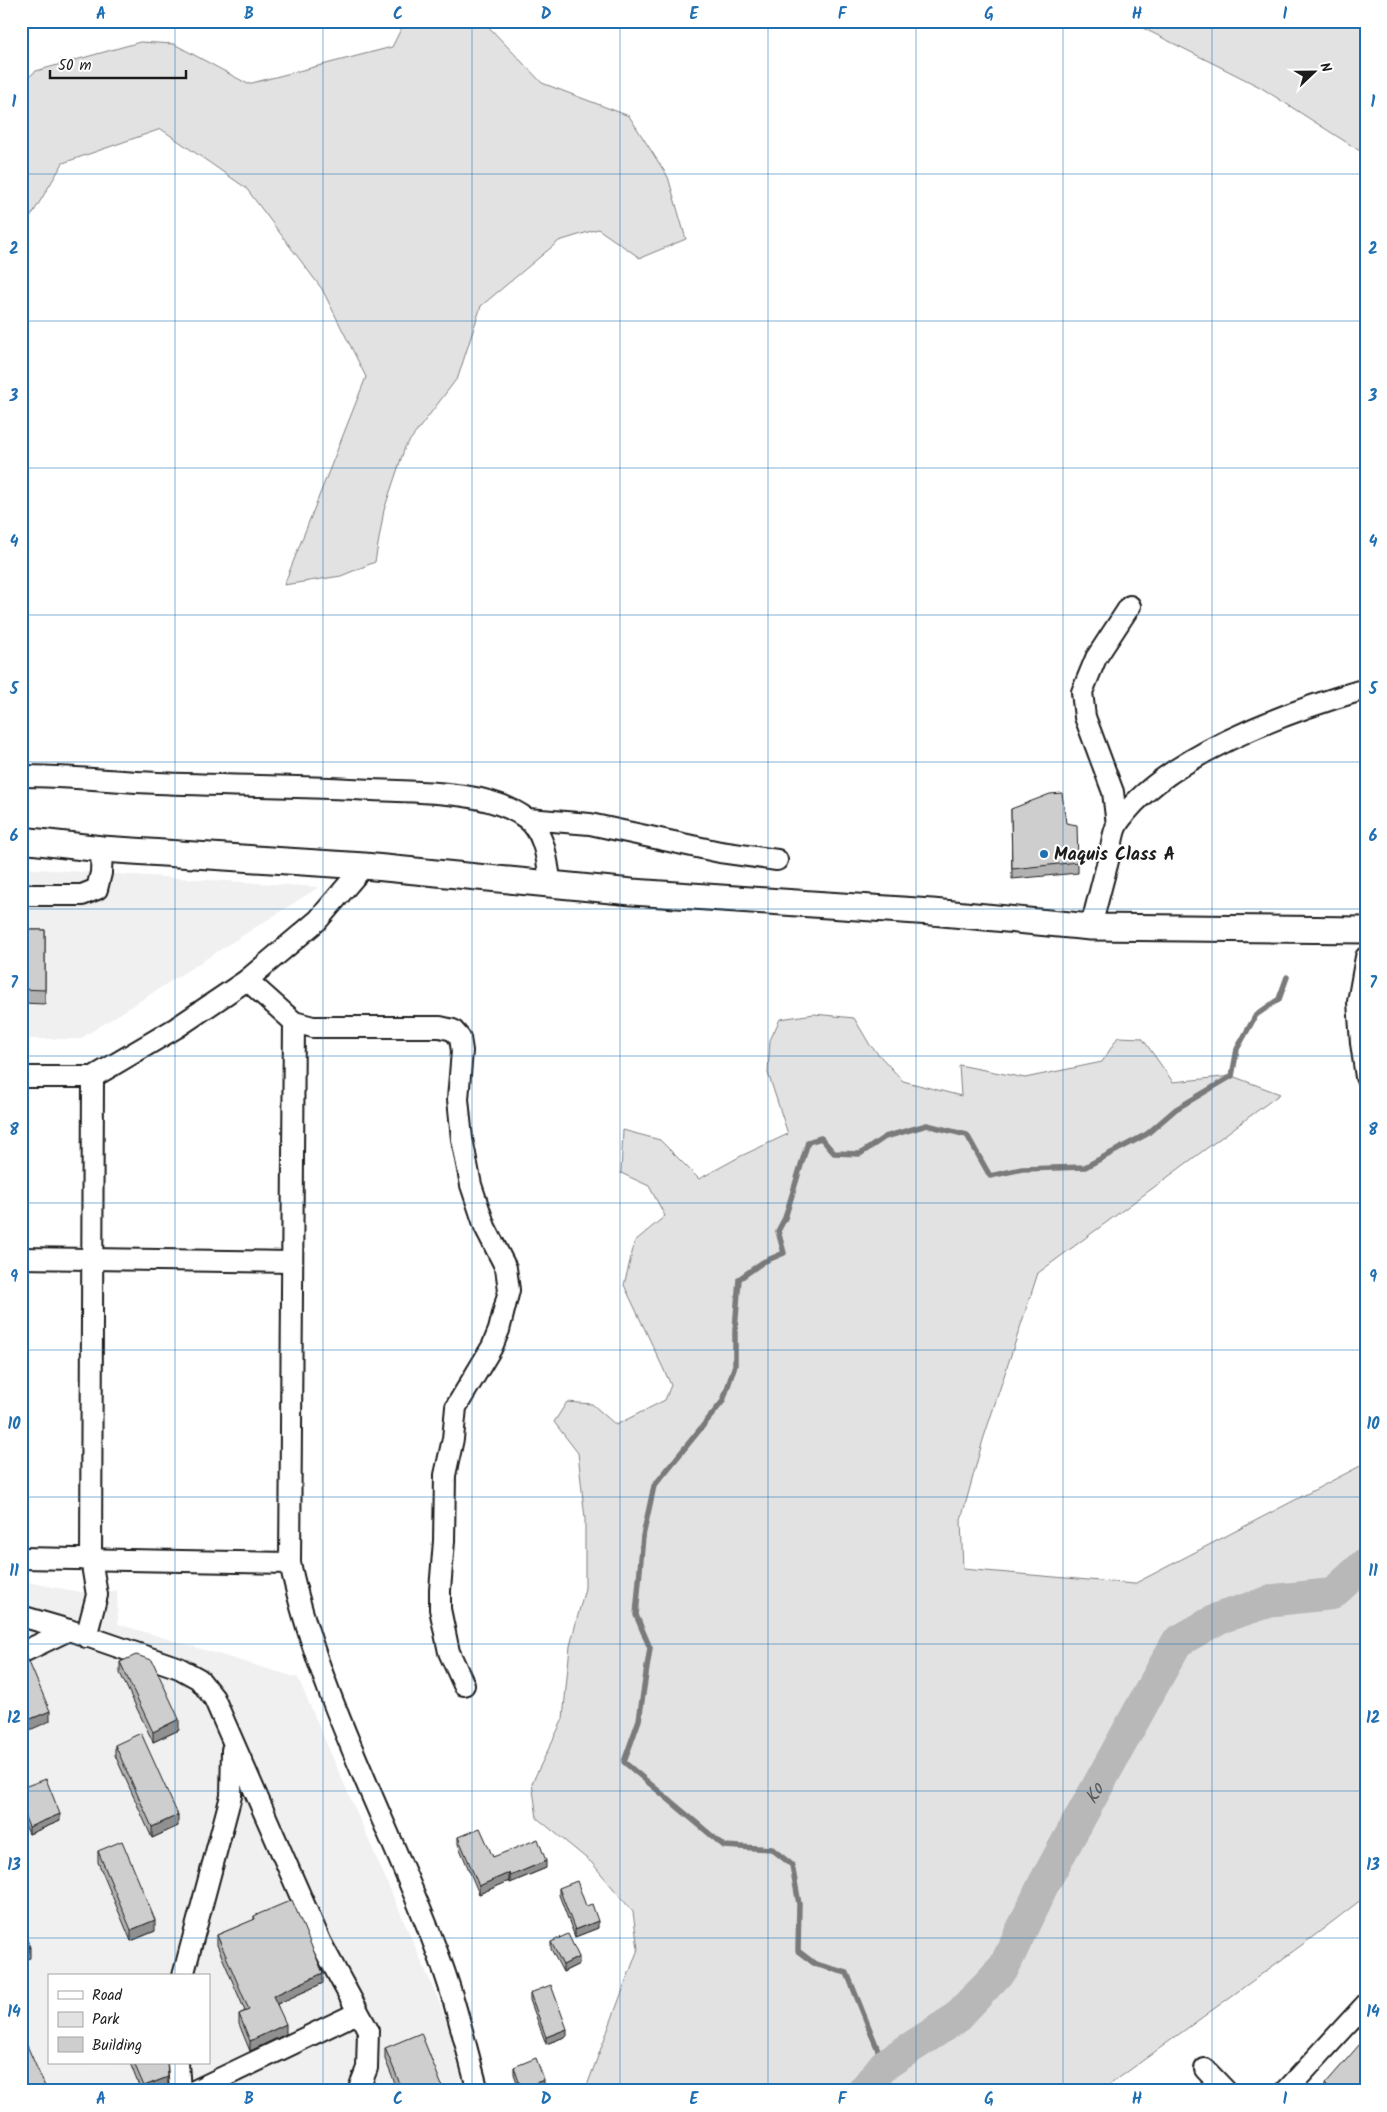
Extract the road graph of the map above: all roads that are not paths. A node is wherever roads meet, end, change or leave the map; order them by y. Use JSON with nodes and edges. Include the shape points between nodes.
{"nodes":[{"id":1,"x":1130,"y":606,"type":"dead end"},
{"id":2,"x":1359,"y":692,"type":"dead end"},
{"id":3,"x":21,"y":776,"type":"edge"},
{"id":4,"x":528,"y":819,"type":"junction"},
{"id":5,"x":1117,"y":825,"type":"junction"},
{"id":6,"x":21,"y":840,"type":"edge"},
{"id":7,"x":102,"y":849,"type":"junction"},
{"id":8,"x":777,"y":860,"type":"dead end"},
{"id":9,"x":364,"y":866,"type":"junction"},
{"id":10,"x":551,"y":884,"type":"junction"},
{"id":11,"x":21,"y":894,"type":"edge"},
{"id":12,"x":1091,"y":926,"type":"junction"},
{"id":13,"x":1366,"y":930,"type":"edge"},
{"id":14,"x":1366,"y":956,"type":"edge"},
{"id":15,"x":247,"y":980,"type":"junction"},
{"id":16,"x":294,"y":1022,"type":"junction"},
{"id":17,"x":21,"y":1077,"type":"edge"},
{"id":18,"x":93,"y":1077,"type":"junction"},
{"id":19,"x":1366,"y":1078,"type":"edge"},
{"id":20,"x":21,"y":1258,"type":"edge"},
{"id":21,"x":92,"y":1259,"type":"junction"},
{"id":22,"x":291,"y":1262,"type":"junction"},
{"id":23,"x":21,"y":1558,"type":"edge"},
{"id":24,"x":91,"y":1559,"type":"junction"},
{"id":25,"x":290,"y":1563,"type":"junction"},
{"id":26,"x":21,"y":1616,"type":"edge"},
{"id":27,"x":77,"y":1633,"type":"junction"},
{"id":28,"x":21,"y":1653,"type":"edge"},
{"id":29,"x":464,"y":1685,"type":"dead end"},
{"id":30,"x":232,"y":1743,"type":"junction"},
{"id":31,"x":184,"y":1974,"type":"edge"},
{"id":32,"x":1366,"y":2004,"type":"edge"},
{"id":33,"x":358,"y":2014,"type":"junction"},
{"id":34,"x":178,"y":2064,"type":"edge"},
{"id":35,"x":1205,"y":2068,"type":"dead end"},
{"id":36,"x":180,"y":2091,"type":"edge"},
{"id":37,"x":194,"y":2091,"type":"edge"},
{"id":38,"x":358,"y":2091,"type":"edge"},
{"id":39,"x":478,"y":2091,"type":"edge"},
{"id":40,"x":1226,"y":2091,"type":"edge"},
{"id":41,"x":1286,"y":2091,"type":"edge"}],
"edges":[{"from":1,"to":5,"type":"street","via":[[1096,658],[1082,692],[1085,717],[1113,792]]},
{"from":2,"to":5,"type":"street","via":[[1279,718],[1204,753],[1151,789]]},
{"from":3,"to":4,"type":"street","via":[[440,794],[478,798]]},
{"from":4,"to":8,"type":"street","via":[[590,824],[720,852]]},
{"from":4,"to":10,"type":"street","via":[[540,835]]},
{"from":5,"to":12,"type":"street"},
{"from":6,"to":7,"type":"main road"},
{"from":7,"to":9,"type":"main road"},
{"from":7,"to":11,"type":"street","via":[[97,889],[82,896]]},
{"from":9,"to":10,"type":"main road"},
{"from":9,"to":15,"type":"street","via":[[318,920]]},
{"from":10,"to":12,"type":"main road"},
{"from":12,"to":13,"type":"main road"},
{"from":14,"to":19,"type":"street","via":[[1358,1002]]},
{"from":15,"to":16,"type":"street"},
{"from":15,"to":18,"type":"street","via":[[176,1028]]},
{"from":16,"to":22,"type":"street"},
{"from":16,"to":29,"type":"street","via":[[313,1027],[440,1027],[453,1030],[460,1038],[458,1099],[462,1139],[471,1185],[485,1227],[506,1268],[509,1290],[492,1347],[456,1407],[446,1469],[440,1609],[449,1652]]},
{"from":17,"to":18,"type":"street"},
{"from":18,"to":21,"type":"street"},
{"from":20,"to":21,"type":"street"},
{"from":21,"to":22,"type":"street"},
{"from":21,"to":24,"type":"street"},
{"from":22,"to":25,"type":"street"},
{"from":23,"to":24,"type":"street"},
{"from":24,"to":25,"type":"street"},
{"from":24,"to":27,"type":"street","via":[[97,1595]]},
{"from":25,"to":39,"type":"street","via":[[299,1606],[331,1693],[437,1950]]},
{"from":26,"to":27,"type":"street"},
{"from":27,"to":28,"type":"street"},
{"from":27,"to":30,"type":"street","via":[[179,1668],[199,1679],[214,1698]]},
{"from":30,"to":31,"type":"street","via":[[231,1796]]},
{"from":30,"to":33,"type":"street","via":[[321,1943]]},
{"from":32,"to":41,"type":"street"},
{"from":33,"to":37,"type":"street"},
{"from":33,"to":38,"type":"street","via":[[368,2030],[367,2068]]},
{"from":34,"to":36,"type":"street"},
{"from":35,"to":40,"type":"street"}]}
